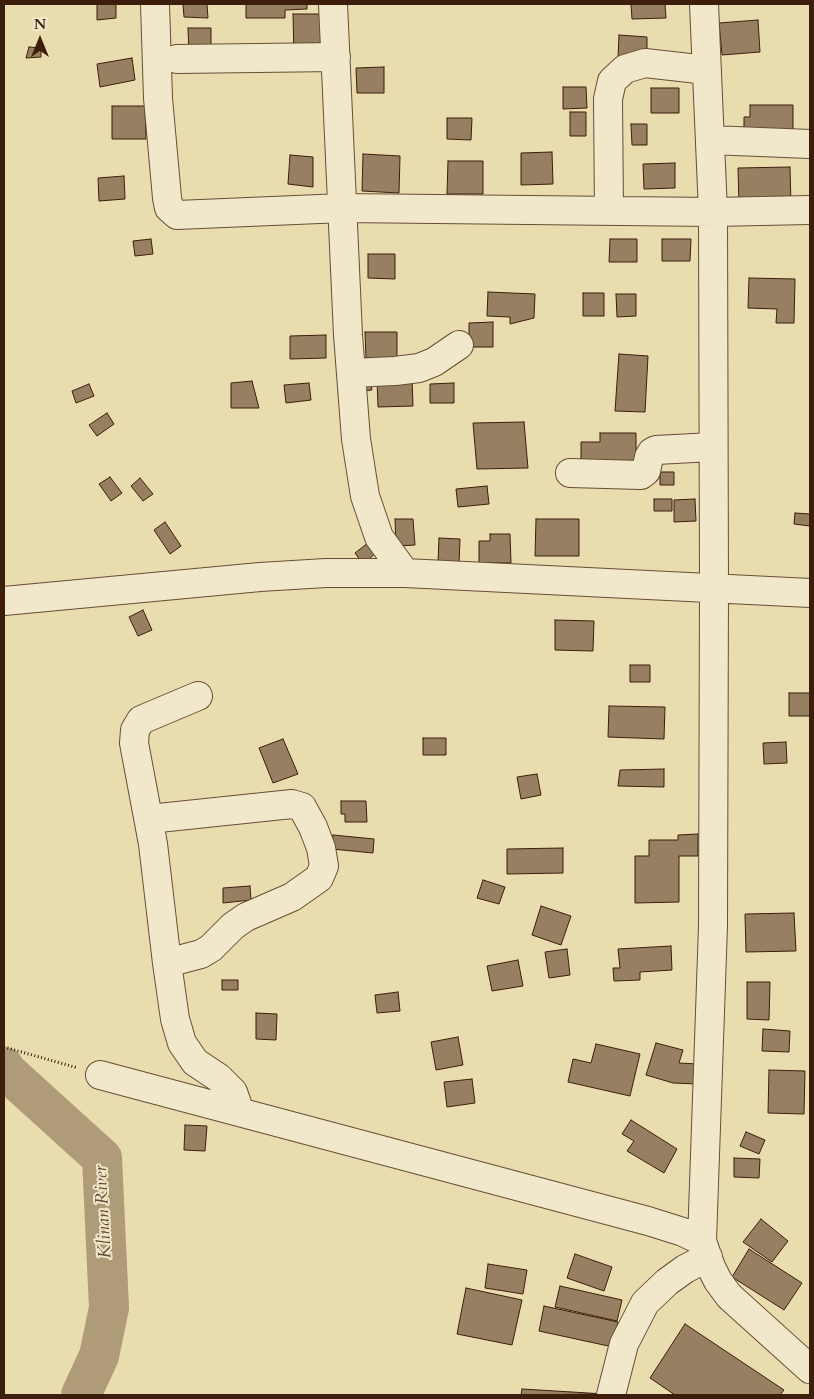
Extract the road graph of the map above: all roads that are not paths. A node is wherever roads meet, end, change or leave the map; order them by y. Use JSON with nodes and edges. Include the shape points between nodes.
{"nodes":[{"id":1,"x":154,"y":4,"type":"edge"},
{"id":2,"x":333,"y":4,"type":"edge"},
{"id":3,"x":704,"y":4,"type":"edge"},
{"id":4,"x":336,"y":57,"type":"junction"},
{"id":5,"x":177,"y":59,"type":"dead end"},
{"id":6,"x":707,"y":70,"type":"junction"},
{"id":7,"x":710,"y":140,"type":"junction"},
{"id":8,"x":810,"y":144,"type":"edge"},
{"id":9,"x":343,"y":208,"type":"junction"},
{"id":10,"x":810,"y":210,"type":"edge"},
{"id":11,"x":609,"y":211,"type":"junction"},
{"id":12,"x":712,"y":212,"type":"junction"},
{"id":13,"x":459,"y":345,"type":"dead end"},
{"id":14,"x":351,"y":373,"type":"junction"},
{"id":15,"x":713,"y":447,"type":"junction"},
{"id":16,"x":570,"y":473,"type":"dead end"},
{"id":17,"x":405,"y":573,"type":"junction"},
{"id":18,"x":714,"y":588,"type":"junction"},
{"id":19,"x":810,"y":592,"type":"edge"},
{"id":20,"x":4,"y":601,"type":"edge"},
{"id":21,"x":198,"y":696,"type":"dead end"},
{"id":22,"x":149,"y":819,"type":"junction"},
{"id":23,"x":167,"y":963,"type":"junction"},
{"id":24,"x":100,"y":1075,"type":"road end"},
{"id":25,"x":240,"y":1112,"type":"junction"},
{"id":26,"x":705,"y":1249,"type":"junction"},
{"id":27,"x":810,"y":1369,"type":"edge"},
{"id":28,"x":611,"y":1395,"type":"edge"}],
"edges":[{"from":1,"to":9,"type":"street","via":[[158,98],[169,208],[177,215]]},
{"from":2,"to":4,"type":"street"},
{"from":3,"to":6,"type":"street"},
{"from":4,"to":5,"type":"street"},
{"from":4,"to":9,"type":"street"},
{"from":6,"to":7,"type":"street"},
{"from":6,"to":11,"type":"street","via":[[644,63],[625,69],[612,81],[608,99]]},
{"from":7,"to":8,"type":"street"},
{"from":7,"to":12,"type":"street"},
{"from":9,"to":11,"type":"street"},
{"from":9,"to":14,"type":"street"},
{"from":10,"to":12,"type":"street"},
{"from":11,"to":12,"type":"street"},
{"from":12,"to":15,"type":"street"},
{"from":13,"to":14,"type":"street","via":[[419,368]]},
{"from":14,"to":17,"type":"street","via":[[364,496],[379,537]]},
{"from":15,"to":16,"type":"street","via":[[656,450],[641,475]]},
{"from":15,"to":18,"type":"street"},
{"from":17,"to":18,"type":"street"},
{"from":17,"to":20,"type":"street","via":[[260,577]]},
{"from":18,"to":19,"type":"street"},
{"from":18,"to":26,"type":"street","via":[[713,926]]},
{"from":21,"to":22,"type":"street","via":[[141,720],[135,730],[134,743]]},
{"from":22,"to":23,"type":"street"},
{"from":22,"to":23,"type":"street","via":[[292,804],[302,807],[313,827],[324,866],[319,878],[292,897],[232,926],[202,954]]},
{"from":23,"to":25,"type":"street","via":[[182,1043],[195,1062],[219,1078],[232,1092]]},
{"from":24,"to":25,"type":"street"},
{"from":25,"to":26,"type":"street","via":[[648,1221],[683,1232]]},
{"from":26,"to":27,"type":"street","via":[[718,1281],[729,1296]]},
{"from":26,"to":28,"type":"street","via":[[645,1303],[624,1344]]}]}
